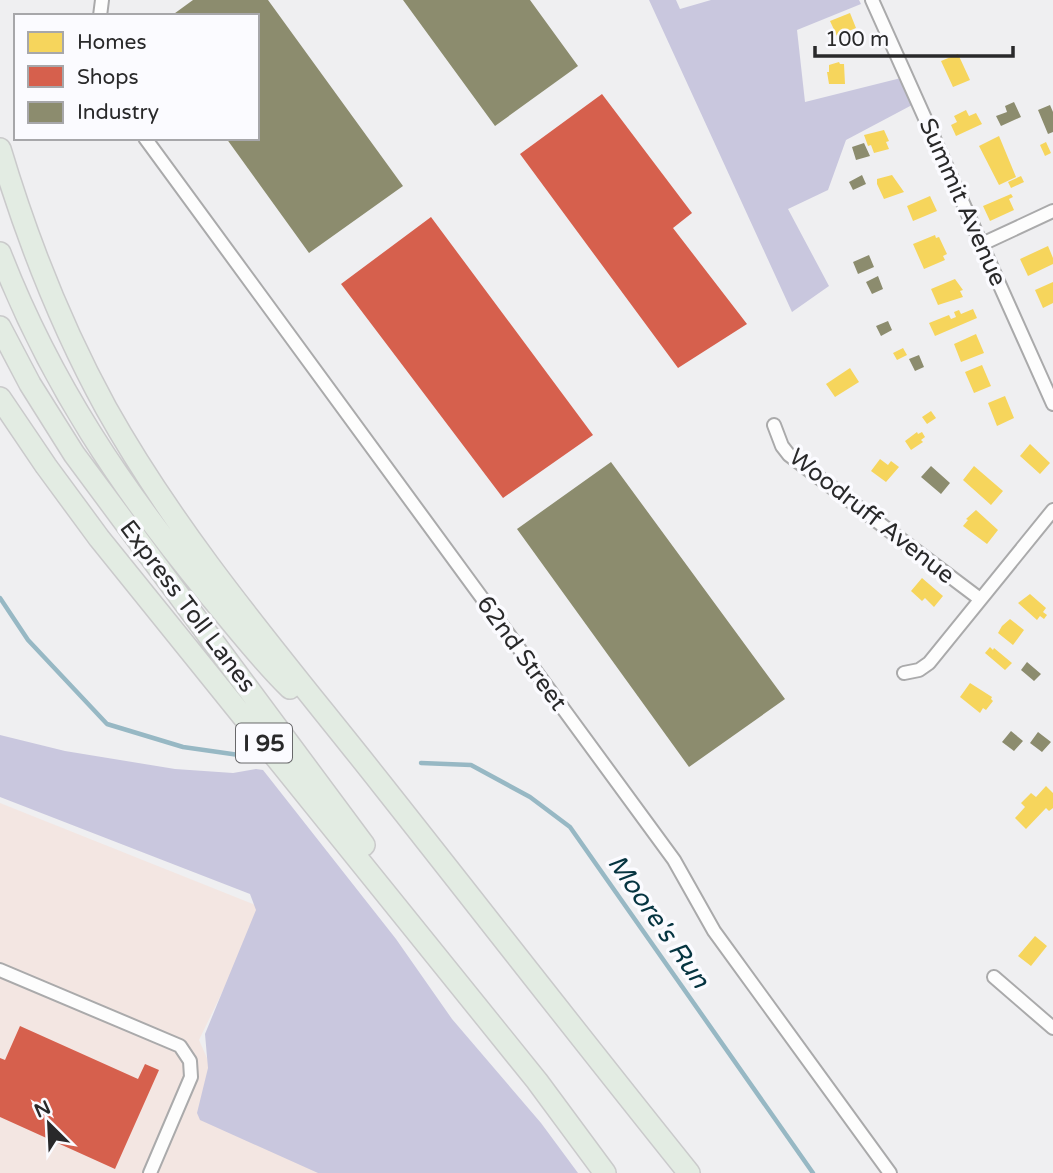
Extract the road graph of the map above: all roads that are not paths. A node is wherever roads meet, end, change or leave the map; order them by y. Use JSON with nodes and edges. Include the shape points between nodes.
{"nodes":[{"id":1,"x":872,"y":0,"type":"edge"},
{"id":2,"x":146,"y":140,"type":"edge"},
{"id":3,"x":0,"y":149,"type":"edge"},
{"id":4,"x":1053,"y":211,"type":"edge"},
{"id":5,"x":982,"y":244,"type":"junction"},
{"id":6,"x":0,"y":253,"type":"edge"},
{"id":7,"x":0,"y":327,"type":"edge"},
{"id":8,"x":0,"y":398,"type":"edge"},
{"id":9,"x":1053,"y":404,"type":"edge"},
{"id":10,"x":774,"y":425,"type":"dead end"},
{"id":11,"x":1053,"y":510,"type":"edge"},
{"id":12,"x":980,"y":599,"type":"junction"},
{"id":13,"x":904,"y":673,"type":"dead end"},
{"id":14,"x":346,"y":739,"type":"junction"},
{"id":15,"x":0,"y":970,"type":"edge"},
{"id":16,"x":994,"y":977,"type":"dead end"},
{"id":17,"x":1053,"y":1028,"type":"edge"},
{"id":18,"x":537,"y":1081,"type":"junction"},
{"id":19,"x":150,"y":1173,"type":"edge"},
{"id":20,"x":605,"y":1173,"type":"edge"},
{"id":21,"x":689,"y":1173,"type":"edge"},
{"id":22,"x":890,"y":1173,"type":"edge"}],
"edges":[{"from":1,"to":5,"type":"street","name":"Summit Avenue"},
{"from":2,"to":22,"type":"street","name":"62nd Street","via":[[674,860],[714,932]]},
{"from":3,"to":14,"type":"highway","number":"I 95","via":[[44,278],[113,419],[184,530]]},
{"from":4,"to":5,"type":"street"},
{"from":5,"to":9,"type":"street","name":"Summit Avenue"},
{"from":6,"to":14,"type":"highway","name":"Express Toll Lanes","via":[[54,371],[122,484],[265,661]]},
{"from":7,"to":18,"type":"highway","name":"Express Toll Lanes","via":[[74,454]]},
{"from":8,"to":18,"type":"highway","number":"I 95","via":[[99,538]]},
{"from":10,"to":12,"type":"street","name":"Woodruff Avenue","via":[[789,455]]},
{"from":11,"to":12,"type":"street"},
{"from":12,"to":13,"type":"street","via":[[929,663]]},
{"from":14,"to":21,"type":"highway","number":"I 95"},
{"from":15,"to":19,"type":"street","via":[[180,1046],[190,1061],[191,1077]]},
{"from":16,"to":17,"type":"street"},
{"from":18,"to":20,"type":"highway","number":"I 95"}]}
